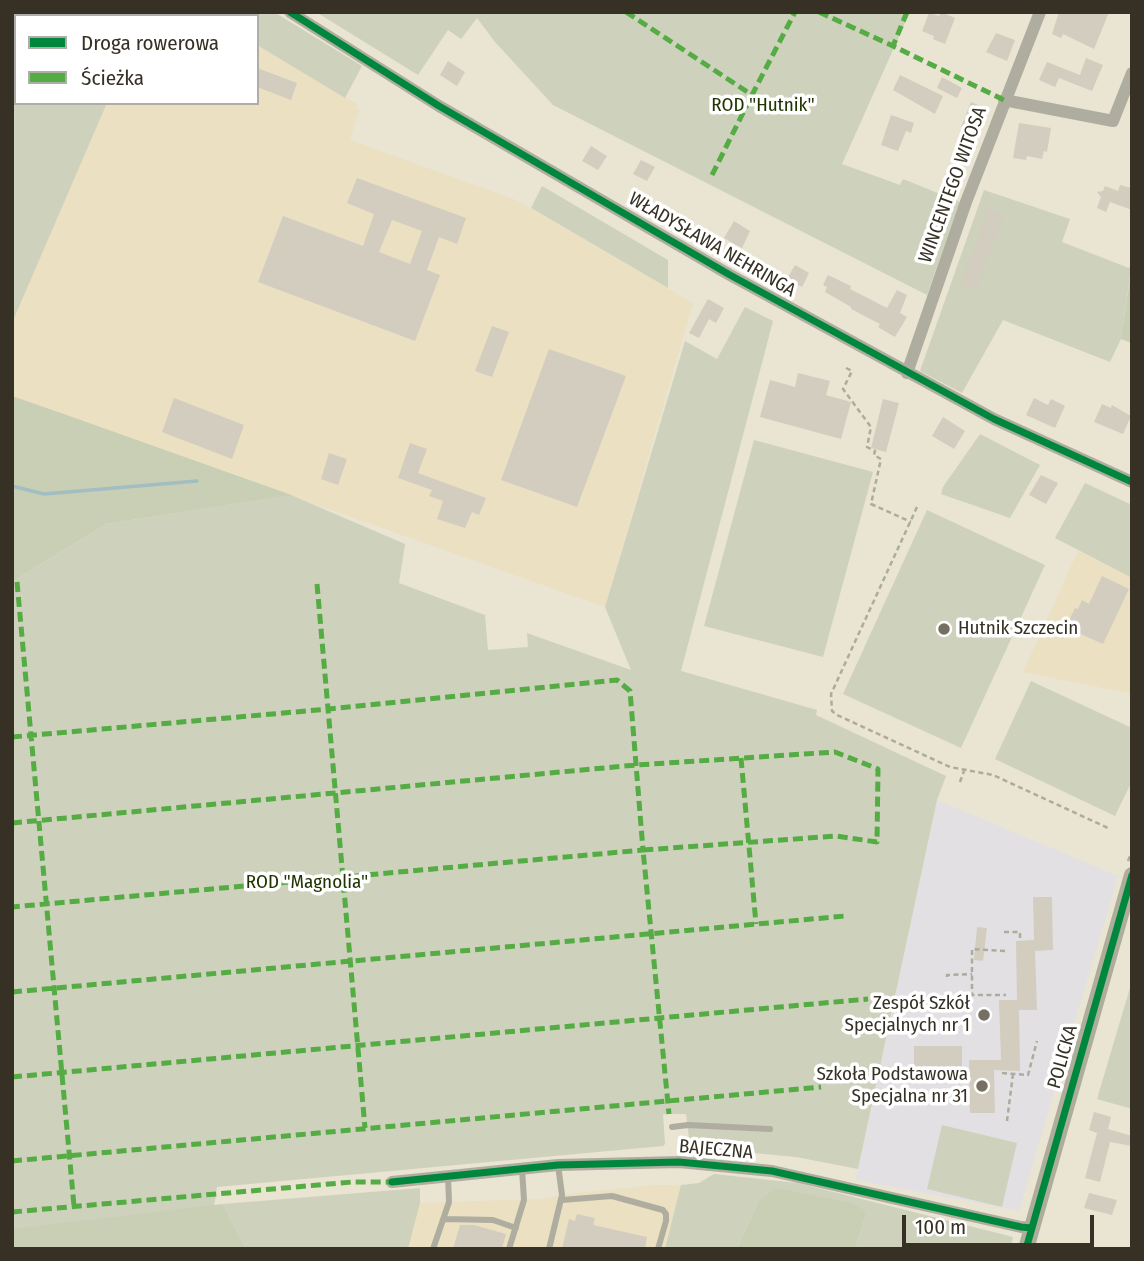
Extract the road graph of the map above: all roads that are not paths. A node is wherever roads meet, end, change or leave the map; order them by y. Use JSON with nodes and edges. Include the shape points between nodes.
{"nodes":[{"id":1,"x":290,"y":12,"type":"edge"},
{"id":2,"x":1040,"y":12,"type":"edge"},
{"id":3,"x":1132,"y":73,"type":"edge"},
{"id":4,"x":1004,"y":100,"type":"junction"},
{"id":5,"x":907,"y":373,"type":"junction"},
{"id":6,"x":1132,"y":482,"type":"edge"},
{"id":7,"x":1131,"y":873,"type":"edge"},
{"id":8,"x":671,"y":1128,"type":"dead end"},
{"id":9,"x":770,"y":1129,"type":"dead end"},
{"id":10,"x":558,"y":1165,"type":"junction"},
{"id":11,"x":522,"y":1169,"type":"junction"},
{"id":12,"x":448,"y":1176,"type":"junction"},
{"id":13,"x":392,"y":1182,"type":"dead end"},
{"id":14,"x":562,"y":1200,"type":"junction"},
{"id":15,"x":444,"y":1219,"type":"junction"},
{"id":16,"x":1032,"y":1227,"type":"junction"},
{"id":17,"x":516,"y":1228,"type":"junction"},
{"id":18,"x":433,"y":1249,"type":"edge"},
{"id":19,"x":509,"y":1249,"type":"edge"},
{"id":20,"x":549,"y":1249,"type":"edge"},
{"id":21,"x":659,"y":1249,"type":"edge"},
{"id":22,"x":1026,"y":1249,"type":"edge"}],
"edges":[{"from":1,"to":5,"type":"street","name":"WŁADYSŁAWA NEHRINGA","via":[[439,106]]},
{"from":2,"to":4,"type":"street","name":"WINCENTEGO WITOSA"},
{"from":3,"to":4,"type":"street","via":[[1112,121]]},
{"from":4,"to":5,"type":"street","name":"WINCENTEGO WITOSA"},
{"from":5,"to":6,"type":"street","name":"WŁADYSŁAWA NEHRINGA"},
{"from":7,"to":16,"type":"street","name":"POLICKA"},
{"from":8,"to":9,"type":"lane"},
{"from":10,"to":11,"type":"street","name":"BAJECZNA"},
{"from":10,"to":14,"type":"lane"},
{"from":10,"to":16,"type":"street","name":"BAJECZNA","via":[[670,1162],[772,1171]]},
{"from":11,"to":12,"type":"street","name":"BAJECZNA"},
{"from":11,"to":17,"type":"lane","via":[[524,1200]]},
{"from":12,"to":13,"type":"street","name":"BAJECZNA"},
{"from":12,"to":15,"type":"lane"},
{"from":14,"to":20,"type":"lane"},
{"from":14,"to":21,"type":"lane","via":[[612,1196],[663,1210],[666,1221]]},
{"from":15,"to":17,"type":"lane","via":[[493,1220]]},
{"from":15,"to":18,"type":"lane"},
{"from":16,"to":22,"type":"street","name":"POLICKA"},
{"from":17,"to":19,"type":"lane"}]}
